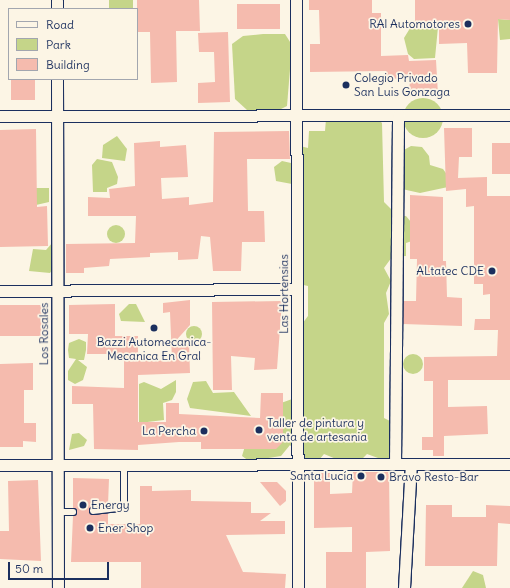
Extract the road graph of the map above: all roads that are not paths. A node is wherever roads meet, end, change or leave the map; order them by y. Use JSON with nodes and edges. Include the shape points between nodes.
{"nodes":[{"id":1,"x":296,"y":0,"type":"edge"},
{"id":2,"x":57,"y":80,"type":"edge"},
{"id":3,"x":297,"y":115,"type":"junction"},
{"id":4,"x":398,"y":115,"type":"junction"},
{"id":5,"x":510,"y":115,"type":"edge"},
{"id":6,"x":0,"y":116,"type":"edge"},
{"id":7,"x":57,"y":117,"type":"junction"},
{"id":8,"x":57,"y":289,"type":"junction"},
{"id":9,"x":297,"y":289,"type":"junction"},
{"id":10,"x":0,"y":291,"type":"edge"},
{"id":11,"x":395,"y":464,"type":"junction"},
{"id":12,"x":411,"y":464,"type":"junction"},
{"id":13,"x":510,"y":464,"type":"edge"},
{"id":14,"x":0,"y":465,"type":"edge"},
{"id":15,"x":58,"y":465,"type":"junction"},
{"id":16,"x":124,"y":465,"type":"junction"},
{"id":17,"x":298,"y":465,"type":"junction"},
{"id":18,"x":92,"y":511,"type":"dead end"},
{"id":19,"x":58,"y":512,"type":"junction"},
{"id":20,"x":73,"y":512,"type":"dead end"},
{"id":21,"x":58,"y":588,"type":"edge"},
{"id":22,"x":298,"y":588,"type":"edge"},
{"id":23,"x":404,"y":588,"type":"edge"}],
"edges":[{"from":1,"to":3,"type":"street","name":"Las Hortensias"},
{"from":2,"to":7,"type":"street","name":"Los Rosales"},
{"from":3,"to":4,"type":"street"},
{"from":3,"to":7,"type":"street"},
{"from":3,"to":9,"type":"street","name":"Las Hortensias"},
{"from":4,"to":5,"type":"street"},
{"from":4,"to":11,"type":"street"},
{"from":6,"to":7,"type":"street"},
{"from":7,"to":8,"type":"street","name":"Los Rosales"},
{"from":8,"to":9,"type":"street"},
{"from":8,"to":10,"type":"street"},
{"from":8,"to":15,"type":"street","name":"Los Rosales"},
{"from":9,"to":17,"type":"street","name":"Las Hortensias"},
{"from":11,"to":12,"type":"street"},
{"from":11,"to":17,"type":"street"},
{"from":12,"to":13,"type":"street"},
{"from":12,"to":23,"type":"street"},
{"from":14,"to":15,"type":"street"},
{"from":15,"to":16,"type":"street"},
{"from":15,"to":19,"type":"street","name":"Los Rosales"},
{"from":16,"to":17,"type":"street"},
{"from":16,"to":18,"type":"lane","via":[[124,507]]},
{"from":17,"to":22,"type":"street","name":"Las Hortensias"},
{"from":19,"to":20,"type":"lane"},
{"from":19,"to":21,"type":"street","name":"Los Rosales"}]}
